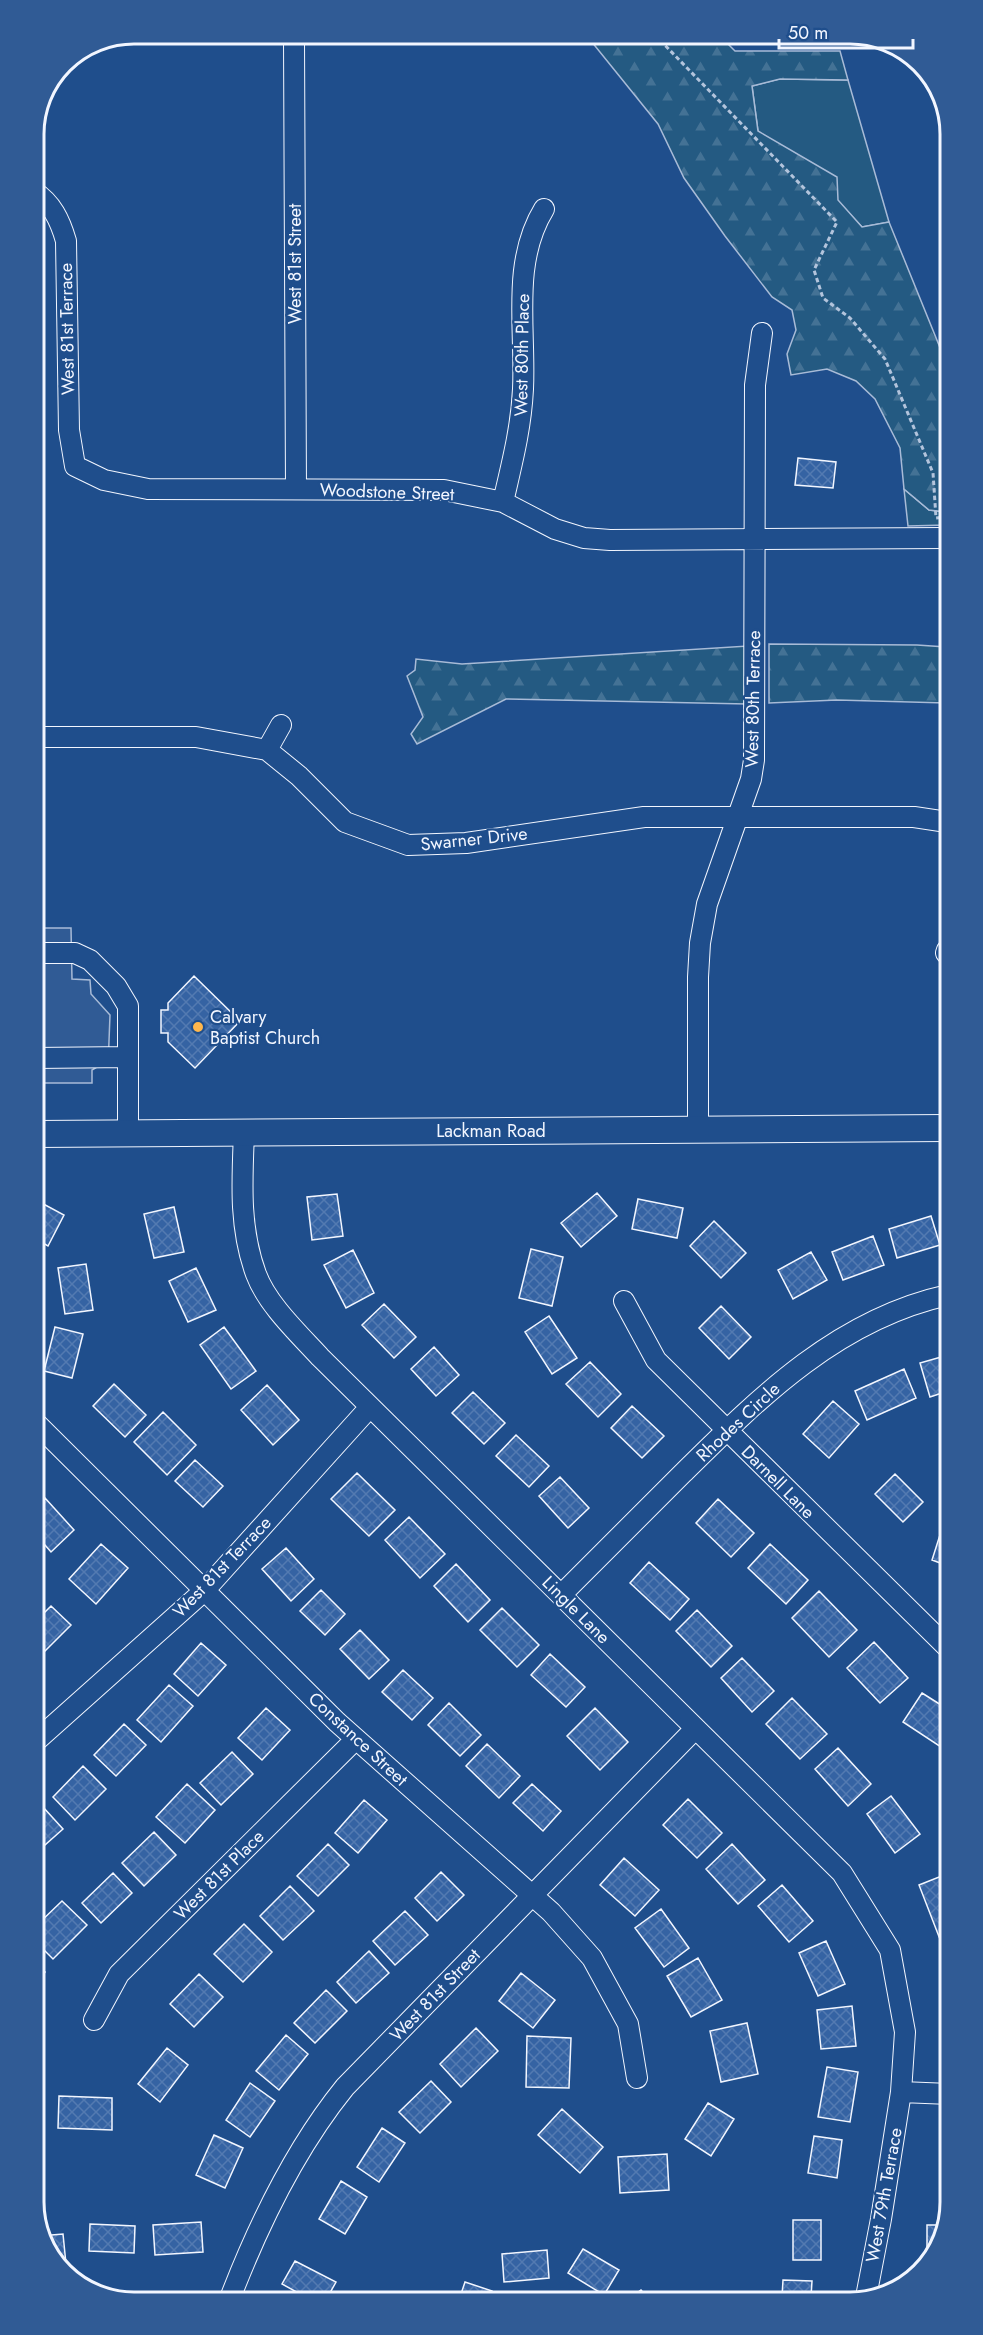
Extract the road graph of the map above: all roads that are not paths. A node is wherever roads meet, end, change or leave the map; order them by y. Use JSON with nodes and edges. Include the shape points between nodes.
{"nodes":[{"id":1,"x":294,"y":44,"type":"edge"},
{"id":2,"x":44,"y":201,"type":"edge"},
{"id":3,"x":544,"y":209,"type":"dead end"},
{"id":4,"x":762,"y":333,"type":"dead end"},
{"id":5,"x":75,"y":466,"type":"joint"},
{"id":6,"x":296,"y":489,"type":"junction"},
{"id":7,"x":503,"y":502,"type":"junction"},
{"id":8,"x":940,"y":538,"type":"edge"},
{"id":9,"x":755,"y":539,"type":"junction"},
{"id":10,"x":281,"y":725,"type":"dead end"},
{"id":11,"x":44,"y":737,"type":"edge"},
{"id":12,"x":267,"y":750,"type":"junction"},
{"id":13,"x":738,"y":817,"type":"junction"},
{"id":14,"x":940,"y":821,"type":"edge"},
{"id":15,"x":44,"y":953,"type":"edge"},
{"id":16,"x":128,"y":1057,"type":"junction"},
{"id":17,"x":44,"y":1058,"type":"edge"},
{"id":18,"x":940,"y":1128,"type":"edge"},
{"id":19,"x":698,"y":1130,"type":"junction"},
{"id":20,"x":244,"y":1133,"type":"junction"},
{"id":21,"x":44,"y":1134,"type":"edge"},
{"id":22,"x":128,"y":1134,"type":"junction"},
{"id":23,"x":940,"y":1297,"type":"edge"},
{"id":24,"x":624,"y":1301,"type":"dead end"},
{"id":25,"x":370,"y":1407,"type":"junction"},
{"id":26,"x":726,"y":1430,"type":"junction"},
{"id":27,"x":44,"y":1431,"type":"edge"},
{"id":28,"x":204,"y":1591,"type":"junction"},
{"id":29,"x":561,"y":1595,"type":"junction"},
{"id":30,"x":940,"y":1640,"type":"edge"},
{"id":31,"x":695,"y":1728,"type":"junction"},
{"id":32,"x":44,"y":1734,"type":"edge"},
{"id":33,"x":356,"y":1739,"type":"junction"},
{"id":34,"x":532,"y":1895,"type":"junction"},
{"id":35,"x":94,"y":2020,"type":"dead end"},
{"id":36,"x":637,"y":2078,"type":"dead end"},
{"id":37,"x":901,"y":2092,"type":"junction"},
{"id":38,"x":940,"y":2094,"type":"edge"},
{"id":39,"x":867,"y":2290,"type":"edge"},
{"id":40,"x":233,"y":2291,"type":"edge"}],
"edges":[{"from":1,"to":6,"type":"street","name":"West 81st Street"},
{"from":2,"to":5,"type":"street","name":"West 81st Terrace","via":[[59,218],[66,241],[69,419]]},
{"from":3,"to":7,"type":"street","name":"West 80th Place","via":[[533,227],[524,267],[520,429]]},
{"from":4,"to":9,"type":"street","name":"West 80th Terrace","via":[[755,385]]},
{"from":5,"to":6,"type":"street","name":"Woodstone Street","via":[[104,480],[148,489]]},
{"from":6,"to":7,"type":"street","name":"Woodstone Street","via":[[444,490]]},
{"from":7,"to":9,"type":"street","name":"Woodstone Street","via":[[555,529],[584,538]]},
{"from":8,"to":9,"type":"street","name":"Woodstone Street"},
{"from":9,"to":13,"type":"street","name":"West 80th Terrace","via":[[754,760]]},
{"from":10,"to":12,"type":"street"},
{"from":11,"to":12,"type":"street","name":"Swarner Drive","via":[[196,737]]},
{"from":12,"to":13,"type":"street","name":"Swarner Drive","via":[[345,822],[408,845],[466,843],[644,817]]},
{"from":13,"to":14,"type":"street","name":"Swarner Drive","via":[[914,817]]},
{"from":13,"to":19,"type":"street","name":"West 80th Terrace","via":[[707,904],[700,943]]},
{"from":15,"to":16,"type":"street","via":[[75,953],[90,960],[116,986],[128,1006]]},
{"from":16,"to":17,"type":"street"},
{"from":16,"to":22,"type":"street"},
{"from":18,"to":19,"type":"main road","name":"Lackman Road"},
{"from":19,"to":20,"type":"main road","name":"Lackman Road"},
{"from":20,"to":22,"type":"main road","name":"Lackman Road"},
{"from":20,"to":25,"type":"street","name":"Lingle Lane","via":[[243,1226],[256,1275],[278,1310]]},
{"from":21,"to":22,"type":"main road","name":"Lackman Road"},
{"from":23,"to":26,"type":"street","name":"Rhodes Circle","via":[[879,1317],[839,1339]]},
{"from":24,"to":26,"type":"street","name":"Darnell Lane","via":[[656,1360]]},
{"from":25,"to":28,"type":"street","name":"West 81st Terrace"},
{"from":25,"to":29,"type":"street","name":"Lingle Lane"},
{"from":26,"to":29,"type":"street","name":"Rhodes Circle"},
{"from":26,"to":30,"type":"street","name":"Darnell Lane"},
{"from":27,"to":28,"type":"street","name":"Constance Street"},
{"from":28,"to":32,"type":"street","name":"West 81st Terrace"},
{"from":28,"to":33,"type":"street","name":"Constance Street"},
{"from":29,"to":31,"type":"street","name":"Lingle Lane"},
{"from":31,"to":34,"type":"street","name":"West 81st Street"},
{"from":31,"to":37,"type":"street","name":"Lingle Lane","via":[[842,1873],[890,1950],[905,2032]]},
{"from":33,"to":34,"type":"street","name":"Constance Street"},
{"from":33,"to":35,"type":"street","name":"West 81st Place","via":[[119,1974]]},
{"from":34,"to":36,"type":"street","name":"Constance Street","via":[[592,1959],[628,2024]]},
{"from":34,"to":40,"type":"street","name":"West 81st Street","via":[[345,2087],[318,2120],[269,2209]]},
{"from":37,"to":38,"type":"street"},
{"from":37,"to":39,"type":"street","name":"West 79th Terrace"}]}
